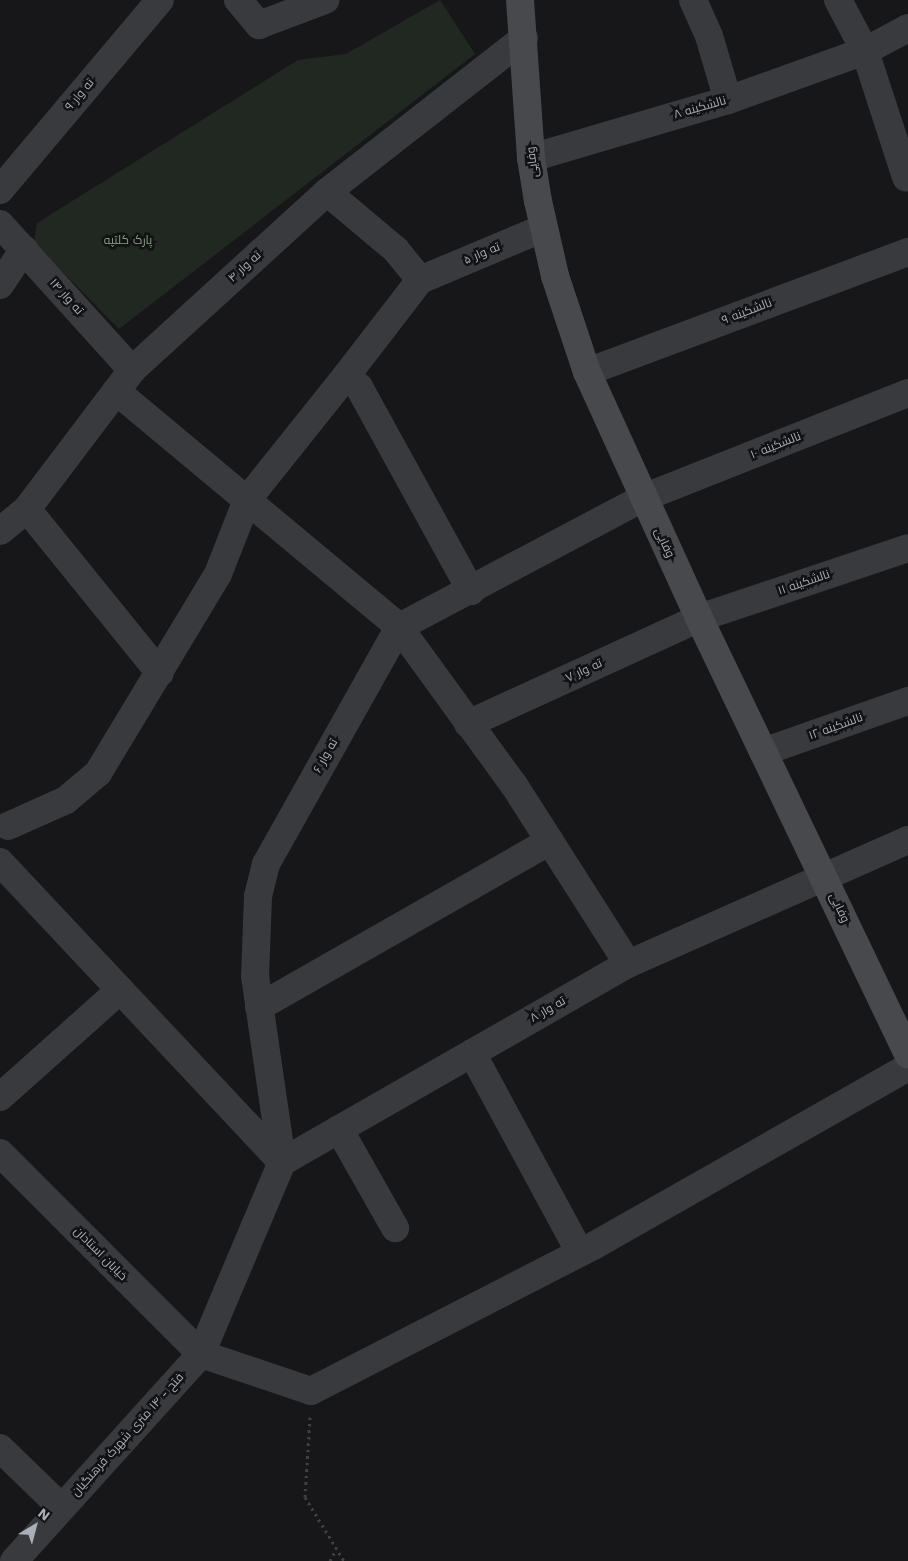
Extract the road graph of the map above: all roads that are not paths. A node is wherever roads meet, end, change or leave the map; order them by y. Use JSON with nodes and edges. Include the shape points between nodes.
{"nodes":[{"id":1,"x":160,"y":0,"type":"edge"},
{"id":2,"x":238,"y":0,"type":"edge"},
{"id":3,"x":325,"y":0,"type":"edge"},
{"id":4,"x":520,"y":0,"type":"edge"},
{"id":5,"x":693,"y":0,"type":"edge"},
{"id":6,"x":838,"y":0,"type":"edge"},
{"id":7,"x":908,"y":28,"type":"edge"},
{"id":8,"x":524,"y":38,"type":"junction"},
{"id":9,"x":865,"y":50,"type":"junction"},
{"id":10,"x":728,"y":100,"type":"junction"},
{"id":11,"x":531,"y":158,"type":"junction"},
{"id":12,"x":907,"y":181,"type":"edge"},
{"id":13,"x":0,"y":190,"type":"edge"},
{"id":14,"x":327,"y":192,"type":"junction"},
{"id":15,"x":0,"y":224,"type":"edge"},
{"id":16,"x":544,"y":228,"type":"junction"},
{"id":17,"x":24,"y":249,"type":"junction"},
{"id":18,"x":908,"y":252,"type":"edge"},
{"id":19,"x":420,"y":280,"type":"junction"},
{"id":20,"x":0,"y":286,"type":"edge"},
{"id":21,"x":586,"y":372,"type":"junction"},
{"id":22,"x":346,"y":376,"type":"junction"},
{"id":23,"x":124,"y":381,"type":"junction"},
{"id":24,"x":908,"y":393,"type":"edge"},
{"id":25,"x":643,"y":498,"type":"junction"},
{"id":26,"x":247,"y":500,"type":"junction"},
{"id":27,"x":27,"y":509,"type":"junction"},
{"id":28,"x":0,"y":531,"type":"edge"},
{"id":29,"x":908,"y":548,"type":"edge"},
{"id":30,"x":470,"y":591,"type":"junction"},
{"id":31,"x":699,"y":618,"type":"junction"},
{"id":32,"x":399,"y":627,"type":"junction"},
{"id":33,"x":160,"y":673,"type":"junction"},
{"id":34,"x":908,"y":701,"type":"edge"},
{"id":35,"x":468,"y":724,"type":"junction"},
{"id":36,"x":763,"y":752,"type":"junction"},
{"id":37,"x":3,"y":822,"type":"edge"},
{"id":38,"x":908,"y":840,"type":"edge"},
{"id":39,"x":550,"y":841,"type":"junction"},
{"id":40,"x":0,"y":862,"type":"edge"},
{"id":41,"x":825,"y":879,"type":"junction"},
{"id":42,"x":628,"y":964,"type":"junction"},
{"id":43,"x":120,"y":990,"type":"junction"},
{"id":44,"x":259,"y":1007,"type":"junction"},
{"id":45,"x":905,"y":1041,"type":"edge"},
{"id":46,"x":472,"y":1053,"type":"junction"},
{"id":47,"x":908,"y":1067,"type":"edge"},
{"id":48,"x":0,"y":1097,"type":"edge"},
{"id":49,"x":339,"y":1129,"type":"junction"},
{"id":50,"x":0,"y":1153,"type":"edge"},
{"id":51,"x":282,"y":1162,"type":"junction"},
{"id":52,"x":395,"y":1228,"type":"dead end"},
{"id":53,"x":580,"y":1253,"type":"junction"},
{"id":54,"x":200,"y":1354,"type":"junction"},
{"id":55,"x":0,"y":1448,"type":"edge"},
{"id":56,"x":62,"y":1508,"type":"junction"},
{"id":57,"x":14,"y":1561,"type":"edge"}],
"edges":[{"from":1,"to":13,"type":"street","name":"ته وار ۹"},
{"from":2,"to":3,"type":"street","via":[[259,25]]},
{"from":4,"to":8,"type":"street","name":"وفایی"},
{"from":5,"to":10,"type":"street","via":[[709,36]]},
{"from":6,"to":9,"type":"street"},
{"from":7,"to":9,"type":"street","name":"نالشکینه ۸"},
{"from":8,"to":11,"type":"street","name":"وفایی"},
{"from":8,"to":14,"type":"street","name":"ته وار ۴"},
{"from":9,"to":10,"type":"street","name":"نالشکینه ۸"},
{"from":9,"to":12,"type":"street"},
{"from":10,"to":11,"type":"street","name":"نالشکینه ۸"},
{"from":11,"to":16,"type":"street","name":"وفایی"},
{"from":14,"to":19,"type":"street","via":[[396,250]]},
{"from":14,"to":23,"type":"street","name":"ته وار ۴"},
{"from":15,"to":17,"type":"street","name":"ته وار ۱۴"},
{"from":16,"to":19,"type":"street","name":"ته وار ۵"},
{"from":16,"to":21,"type":"street","name":"وفایی","via":[[555,276]]},
{"from":17,"to":20,"type":"street"},
{"from":17,"to":23,"type":"street","name":"ته وار ۱۴"},
{"from":18,"to":21,"type":"street","name":"نالشکینه ۹"},
{"from":19,"to":22,"type":"street"},
{"from":21,"to":25,"type":"street","name":"وفایی"},
{"from":22,"to":26,"type":"street"},
{"from":22,"to":30,"type":"street","via":[[359,387]]},
{"from":23,"to":26,"type":"street","name":"ته وار ۱۴"},
{"from":23,"to":27,"type":"street","name":"ته وار ۴"},
{"from":24,"to":25,"type":"street","name":"نالشکینه ۱۰"},
{"from":25,"to":30,"type":"street"},
{"from":25,"to":31,"type":"street","name":"وفایی"},
{"from":26,"to":32,"type":"street","name":"ته وار ۱۴"},
{"from":26,"to":33,"type":"street","via":[[218,574]]},
{"from":27,"to":28,"type":"street","name":"ته وار ۴"},
{"from":27,"to":33,"type":"street"},
{"from":29,"to":31,"type":"street","name":"نالشکینه ۱۱"},
{"from":30,"to":32,"type":"street"},
{"from":31,"to":35,"type":"street","name":"ته وار ۷"},
{"from":31,"to":36,"type":"street","name":"وفایی"},
{"from":32,"to":35,"type":"street","name":"ته وار ۱۴"},
{"from":32,"to":44,"type":"street","name":"ته وار ۶","via":[[266,864],[258,896],[256,928],[255,976]]},
{"from":33,"to":37,"type":"street","via":[[98,772],[83,788],[48,811]]},
{"from":34,"to":36,"type":"street","name":"نالشکینه ۱۲"},
{"from":35,"to":39,"type":"street","name":"ته وار ۱۴","via":[[514,785]]},
{"from":36,"to":41,"type":"street","name":"وفایی"},
{"from":38,"to":41,"type":"street","name":"ته وار ۸"},
{"from":39,"to":42,"type":"street","name":"ته وار ۱۴"},
{"from":39,"to":44,"type":"street"},
{"from":40,"to":43,"type":"street"},
{"from":41,"to":42,"type":"street","name":"ته وار ۸"},
{"from":41,"to":45,"type":"street","name":"وفایی"},
{"from":42,"to":46,"type":"street","name":"ته وار ۸"},
{"from":43,"to":48,"type":"street"},
{"from":43,"to":51,"type":"street"},
{"from":44,"to":51,"type":"street","name":"ته وار ۶"},
{"from":46,"to":49,"type":"street","name":"ته وار ۸"},
{"from":46,"to":53,"type":"street"},
{"from":47,"to":53,"type":"street"},
{"from":49,"to":51,"type":"street","name":"ته وار ۸"},
{"from":49,"to":52,"type":"street"},
{"from":50,"to":54,"type":"street","name":"خیابان استادان"},
{"from":51,"to":54,"type":"street","name":"فتح - ۱۴ متری شهرک فرهنگیان"},
{"from":53,"to":54,"type":"street","via":[[311,1391]]},
{"from":54,"to":56,"type":"street","name":"فتح - ۱۴ متری شهرک فرهنگیان"},
{"from":55,"to":56,"type":"street"},
{"from":56,"to":57,"type":"street","name":"فتح - ۱۴ متری شهرک فرهنگیان"}]}
